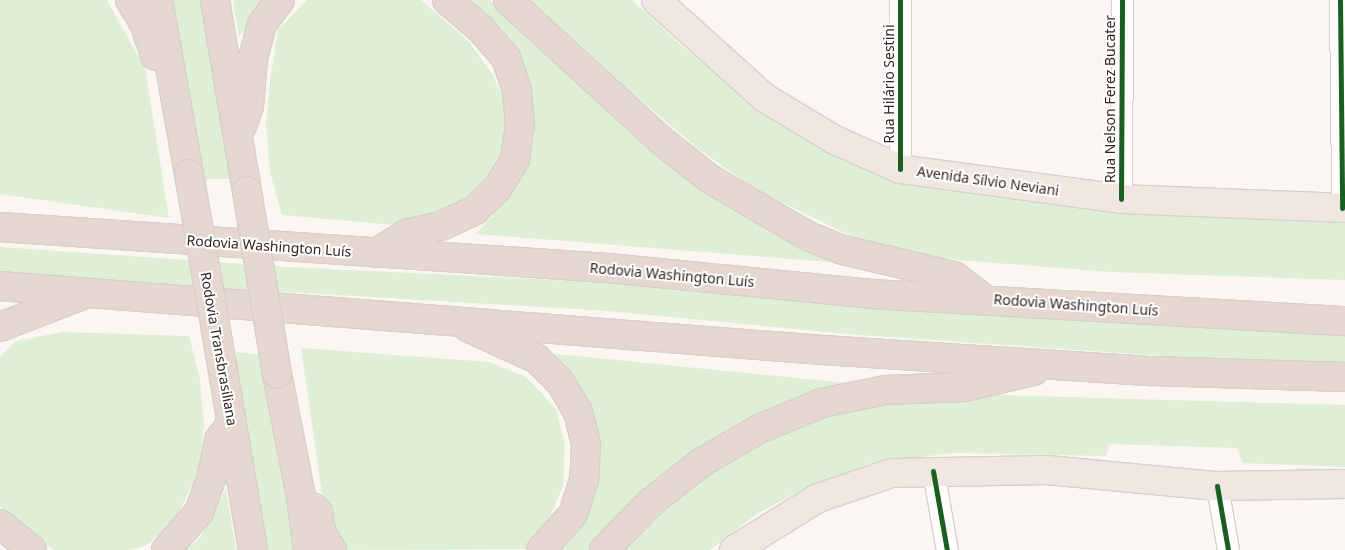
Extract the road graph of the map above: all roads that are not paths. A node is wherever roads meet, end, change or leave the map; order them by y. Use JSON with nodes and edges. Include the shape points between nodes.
{"nodes":[{"id":1,"x":130,"y":0,"type":"edge"},
{"id":2,"x":158,"y":0,"type":"edge"},
{"id":3,"x":216,"y":0,"type":"edge"},
{"id":4,"x":280,"y":0,"type":"edge"},
{"id":5,"x":447,"y":0,"type":"edge"},
{"id":6,"x":508,"y":0,"type":"edge"},
{"id":7,"x":656,"y":0,"type":"edge"},
{"id":8,"x":900,"y":0,"type":"edge"},
{"id":9,"x":1122,"y":0,"type":"edge"},
{"id":10,"x":1340,"y":0,"type":"edge"},
{"id":11,"x":172,"y":84,"type":"junction"},
{"id":12,"x":239,"y":135,"type":"junction"},
{"id":13,"x":1343,"y":140,"type":"edge"},
{"id":14,"x":900,"y":169,"type":"junction"},
{"id":15,"x":1121,"y":199,"type":"junction"},
{"id":16,"x":0,"y":208,"type":"edge"},
{"id":17,"x":1343,"y":208,"type":"edge"},
{"id":18,"x":0,"y":227,"type":"edge"},
{"id":19,"x":36,"y":230,"type":"junction"},
{"id":20,"x":376,"y":253,"type":"junction"},
{"id":21,"x":0,"y":286,"type":"edge"},
{"id":22,"x":88,"y":293,"type":"junction"},
{"id":23,"x":984,"y":299,"type":"junction"},
{"id":24,"x":452,"y":320,"type":"junction"},
{"id":25,"x":1345,"y":321,"type":"edge"},
{"id":26,"x":0,"y":327,"type":"edge"},
{"id":27,"x":1066,"y":364,"type":"junction"},
{"id":28,"x":1345,"y":377,"type":"edge"},
{"id":29,"x":232,"y":422,"type":"junction"},
{"id":30,"x":934,"y":471,"type":"junction"},
{"id":31,"x":1345,"y":484,"type":"edge"},
{"id":32,"x":1217,"y":486,"type":"junction"},
{"id":33,"x":301,"y":496,"type":"junction"},
{"id":34,"x":0,"y":524,"type":"edge"},
{"id":35,"x":32,"y":550,"type":"edge"},
{"id":36,"x":166,"y":550,"type":"edge"},
{"id":37,"x":253,"y":550,"type":"edge"},
{"id":38,"x":308,"y":550,"type":"edge"},
{"id":39,"x":332,"y":550,"type":"edge"},
{"id":40,"x":541,"y":550,"type":"edge"},
{"id":41,"x":604,"y":550,"type":"edge"},
{"id":42,"x":734,"y":550,"type":"edge"},
{"id":43,"x":947,"y":550,"type":"edge"},
{"id":44,"x":1228,"y":550,"type":"edge"}],
"edges":[{"from":1,"to":11,"type":"highway"},
{"from":2,"to":11,"type":"highway","name":"Rodovia Transbrasiliana"},
{"from":3,"to":12,"type":"highway"},
{"from":4,"to":12,"type":"highway","via":[[262,24],[253,58],[249,106]]},
{"from":5,"to":20,"type":"highway","via":[[482,30],[506,58],[517,90],[520,125],[515,159],[497,189],[475,210],[441,226],[406,234]]},
{"from":6,"to":23,"type":"highway","via":[[662,141],[742,199],[808,236],[843,250],[954,276]]},
{"from":7,"to":14,"type":"main road","name":"Avenida Sílvio Neviani","via":[[765,98],[835,140]]},
{"from":8,"to":14,"type":"street","name":"Rua Hilário Sestini"},
{"from":9,"to":15,"type":"street","name":"Rua Nelson Ferez Bucater"},
{"from":10,"to":13,"type":"street"},
{"from":11,"to":29,"type":"highway","name":"Rodovia Transbrasiliana","bridge":true},
{"from":12,"to":33,"type":"highway","bridge":true,"via":[[277,374]]},
{"from":13,"to":17,"type":"street"},
{"from":14,"to":15,"type":"main road","name":"Avenida Sílvio Neviani"},
{"from":15,"to":17,"type":"main road","name":"Avenida Sílvio Neviani"},
{"from":16,"to":19,"type":"highway"},
{"from":18,"to":19,"type":"highway","name":"Rodovia Washington Luís"},
{"from":19,"to":20,"type":"highway","name":"Rodovia Washington Luís"},
{"from":20,"to":23,"type":"highway","name":"Rodovia Washington Luís","via":[[608,268],[872,294]]},
{"from":21,"to":22,"type":"highway"},
{"from":22,"to":24,"type":"highway"},
{"from":22,"to":26,"type":"highway"},
{"from":23,"to":25,"type":"highway","name":"Rodovia Washington Luís"},
{"from":24,"to":27,"type":"highway","via":[[823,350]]},
{"from":24,"to":40,"type":"highway","via":[[537,359],[561,383],[578,412],[586,445],[584,480],[573,514]]},
{"from":27,"to":28,"type":"highway","via":[[1251,376]]},
{"from":27,"to":41,"type":"highway","via":[[964,387],[886,390],[822,403],[761,428],[702,462],[650,503]]},
{"from":29,"to":36,"type":"highway","via":[[219,440],[212,476],[199,512]]},
{"from":29,"to":37,"type":"highway","name":"Rodovia Transbrasiliana"},
{"from":30,"to":32,"type":"main road","via":[[1047,470]]},
{"from":30,"to":42,"type":"main road","via":[[892,473],[818,498]]},
{"from":30,"to":43,"type":"street"},
{"from":31,"to":32,"type":"main road"},
{"from":32,"to":44,"type":"street"},
{"from":33,"to":38,"type":"highway"},
{"from":33,"to":39,"type":"highway","via":[[318,512],[321,532]]},
{"from":34,"to":35,"type":"highway"}]}
